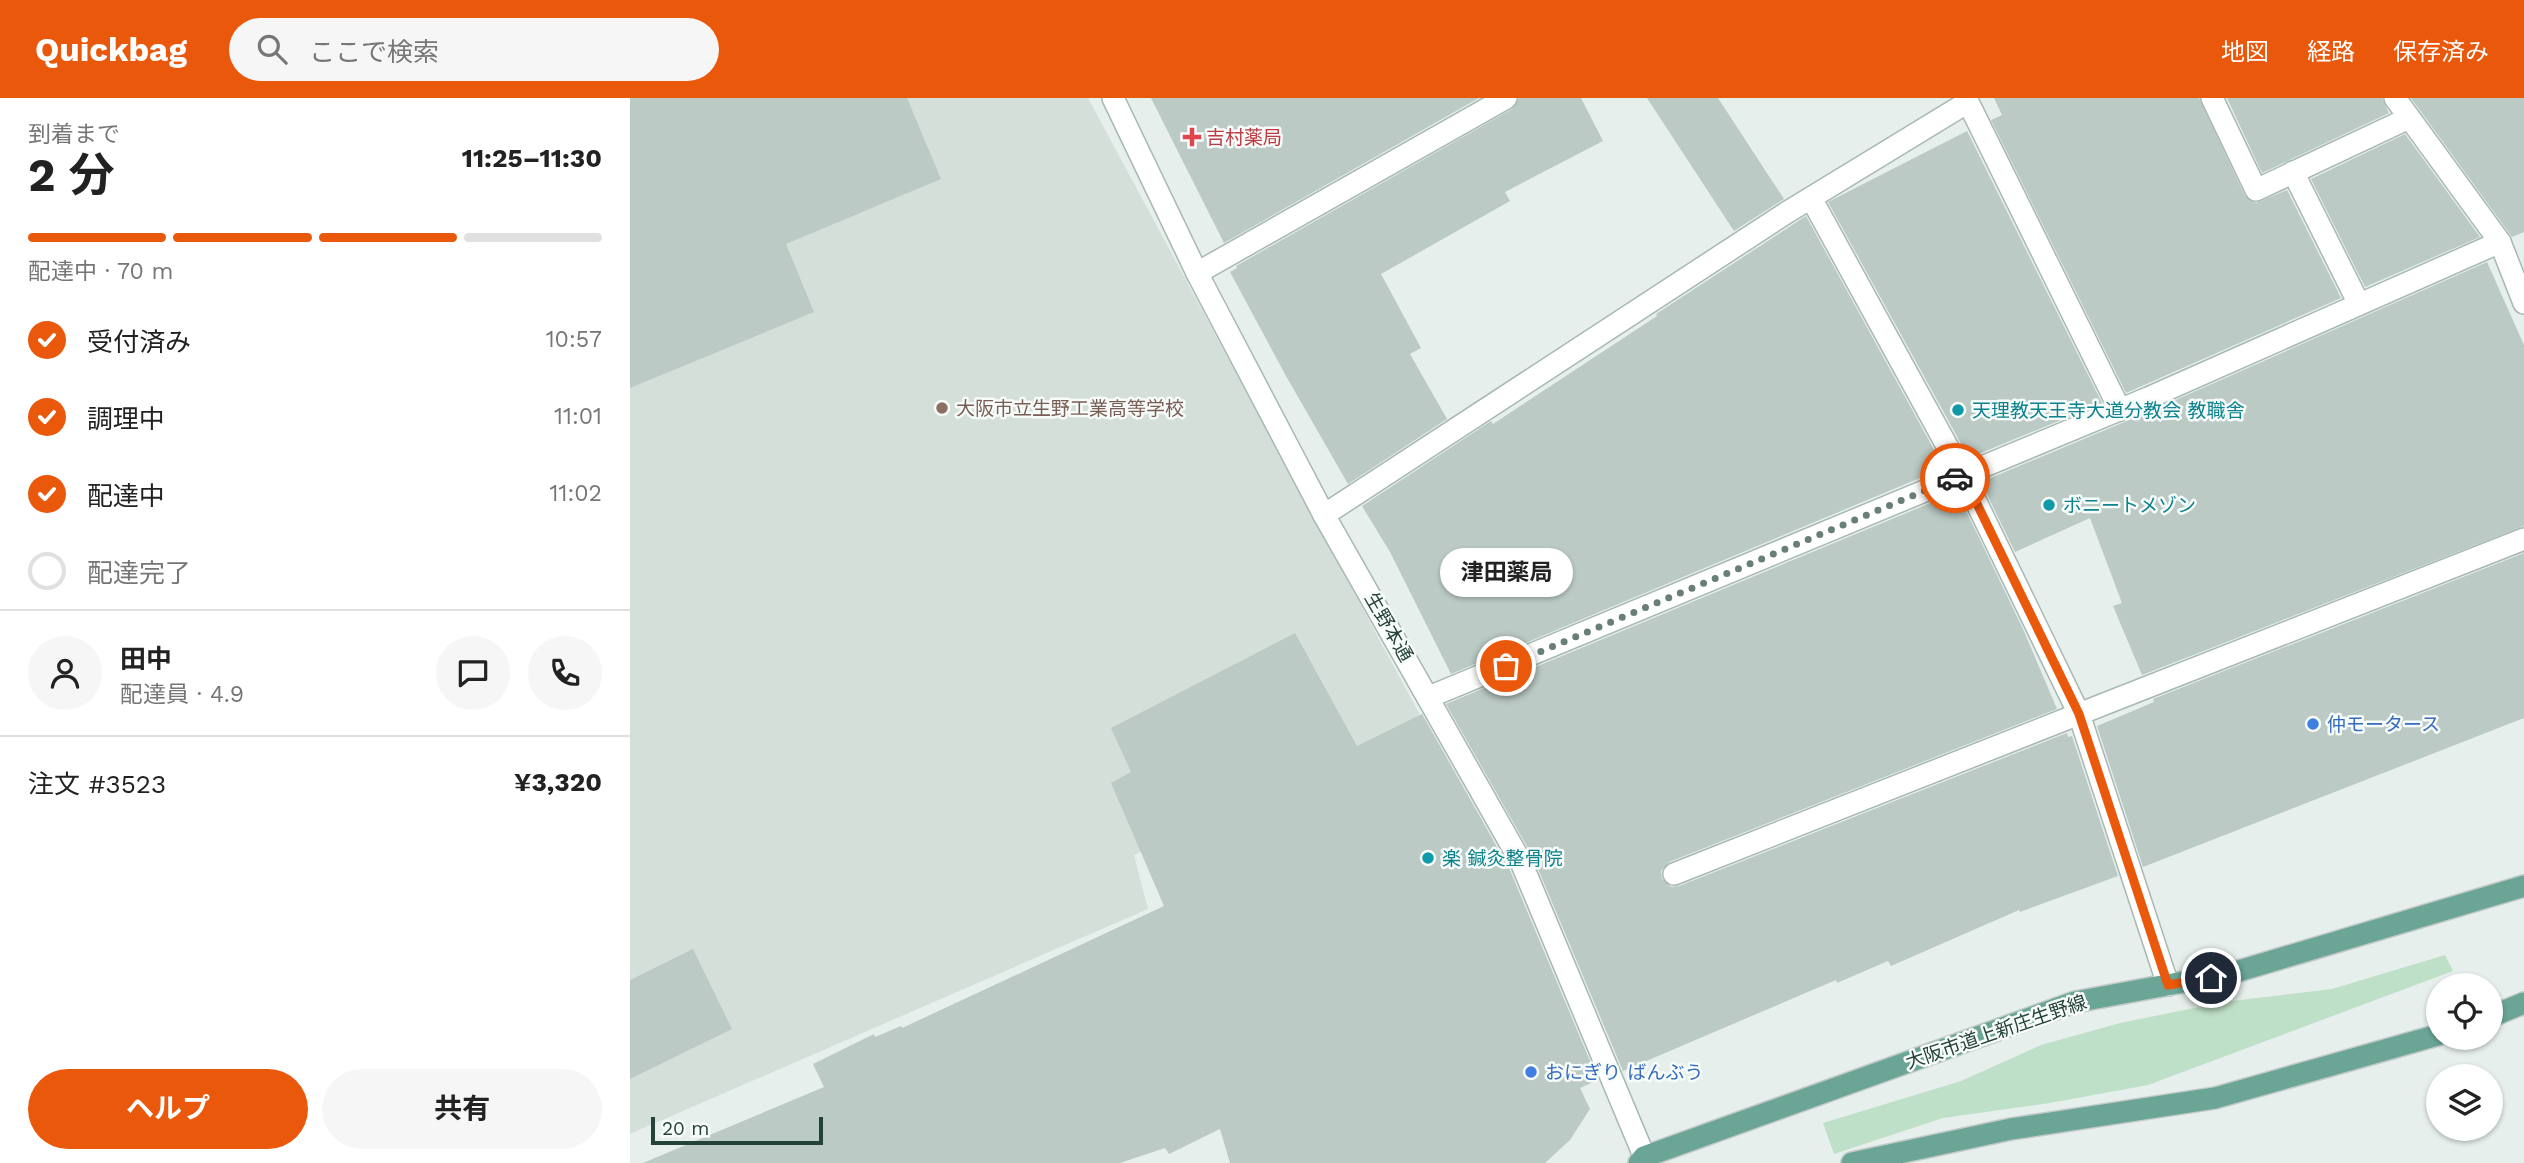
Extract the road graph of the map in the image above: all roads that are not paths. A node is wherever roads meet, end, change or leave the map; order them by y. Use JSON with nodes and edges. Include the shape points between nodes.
{"nodes":[{"id":1,"x":1113,"y":98,"type":"edge"},
{"id":2,"x":1506,"y":98,"type":"edge"},
{"id":3,"x":2212,"y":98,"type":"edge"},
{"id":4,"x":2395,"y":98,"type":"edge"},
{"id":5,"x":2409,"y":118,"type":"junction"},
{"id":6,"x":2293,"y":172,"type":"junction"},
{"id":7,"x":1811,"y":198,"type":"junction"},
{"id":8,"x":2510,"y":252,"type":"edge"},
{"id":9,"x":1197,"y":273,"type":"junction"},
{"id":10,"x":2524,"y":303,"type":"edge"},
{"id":11,"x":2360,"y":304,"type":"junction"},
{"id":12,"x":2120,"y":410,"type":"junction"},
{"id":13,"x":1963,"y":475,"type":"junction"},
{"id":14,"x":1325,"y":515,"type":"junction"},
{"id":15,"x":2524,"y":539,"type":"edge"},
{"id":16,"x":1429,"y":697,"type":"junction"},
{"id":17,"x":2079,"y":714,"type":"junction"},
{"id":18,"x":1674,"y":874,"type":"dead end"},
{"id":19,"x":2524,"y":886,"type":"edge"},
{"id":20,"x":2168,"y":985,"type":"junction"},
{"id":21,"x":2524,"y":1003,"type":"edge"},
{"id":22,"x":2503,"y":1012,"type":"edge"},
{"id":23,"x":2426,"y":1038,"type":"edge"},
{"id":24,"x":1643,"y":1161,"type":"edge"},
{"id":25,"x":1852,"y":1163,"type":"edge"}],
"edges":[{"from":1,"to":9,"type":"street","name":"生野本通"},
{"from":2,"to":9,"type":"street"},
{"from":3,"to":6,"type":"street","via":[[2256,190]]},
{"from":4,"to":5,"type":"street"},
{"from":5,"to":6,"type":"street"},
{"from":5,"to":8,"type":"street"},
{"from":6,"to":11,"type":"street"},
{"from":7,"to":12,"type":"street","via":[[1968,102]]},
{"from":7,"to":13,"type":"street"},
{"from":7,"to":14,"type":"street"},
{"from":8,"to":10,"type":"street"},
{"from":8,"to":11,"type":"street"},
{"from":9,"to":14,"type":"street","name":"生野本通"},
{"from":11,"to":12,"type":"street"},
{"from":12,"to":13,"type":"street"},
{"from":13,"to":16,"type":"street"},
{"from":13,"to":17,"type":"street"},
{"from":14,"to":16,"type":"street","name":"生野本通"},
{"from":15,"to":17,"type":"street"},
{"from":16,"to":24,"type":"street","name":"生野本通","via":[[1521,862]]},
{"from":17,"to":18,"type":"street"},
{"from":17,"to":20,"type":"street"},
{"from":19,"to":20,"type":"main road","name":"大阪市道上新庄生野線","via":[[2232,974]]},
{"from":20,"to":24,"type":"main road","name":"大阪市道上新庄生野線","via":[[2075,1002]]},
{"from":21,"to":22,"type":"main road"},
{"from":23,"to":25,"type":"main road","via":[[2215,1098],[2011,1129]]}]}
